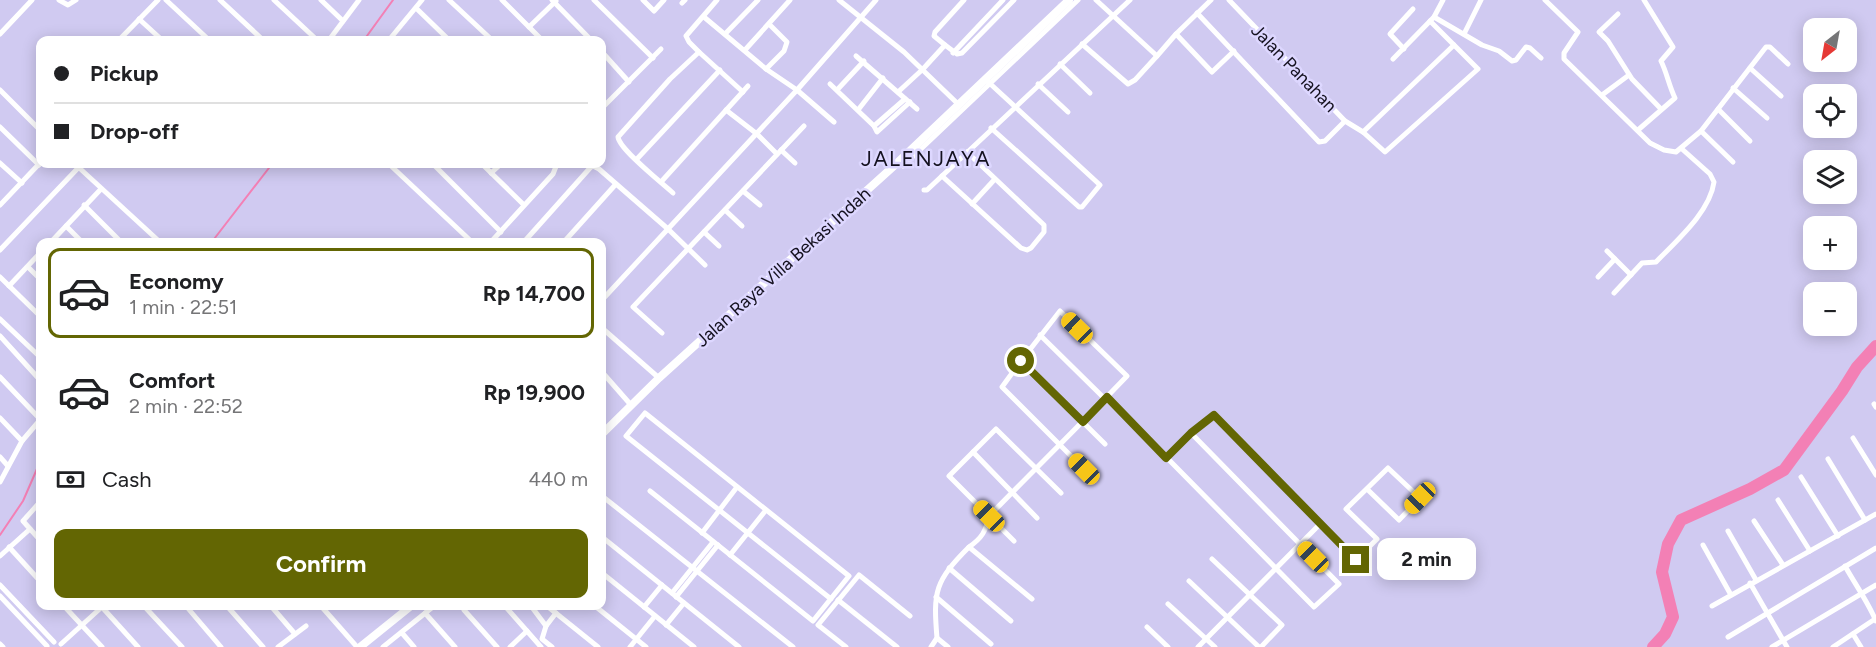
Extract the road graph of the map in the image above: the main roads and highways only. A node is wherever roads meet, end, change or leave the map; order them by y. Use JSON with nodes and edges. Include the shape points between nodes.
{"nodes":[{"id":1,"x":1069,"y":0,"type":"edge"},
{"id":2,"x":606,"y":431,"type":"edge"},
{"id":3,"x":406,"y":610,"type":"edge"},
{"id":4,"x":362,"y":646,"type":"edge"}],
"edges":[{"from":1,"to":2,"type":"main road","name":"Jalan Raya Villa Bekasi Indah","via":[[987,81],[659,378]]},
{"from":3,"to":4,"type":"main road"}]}
